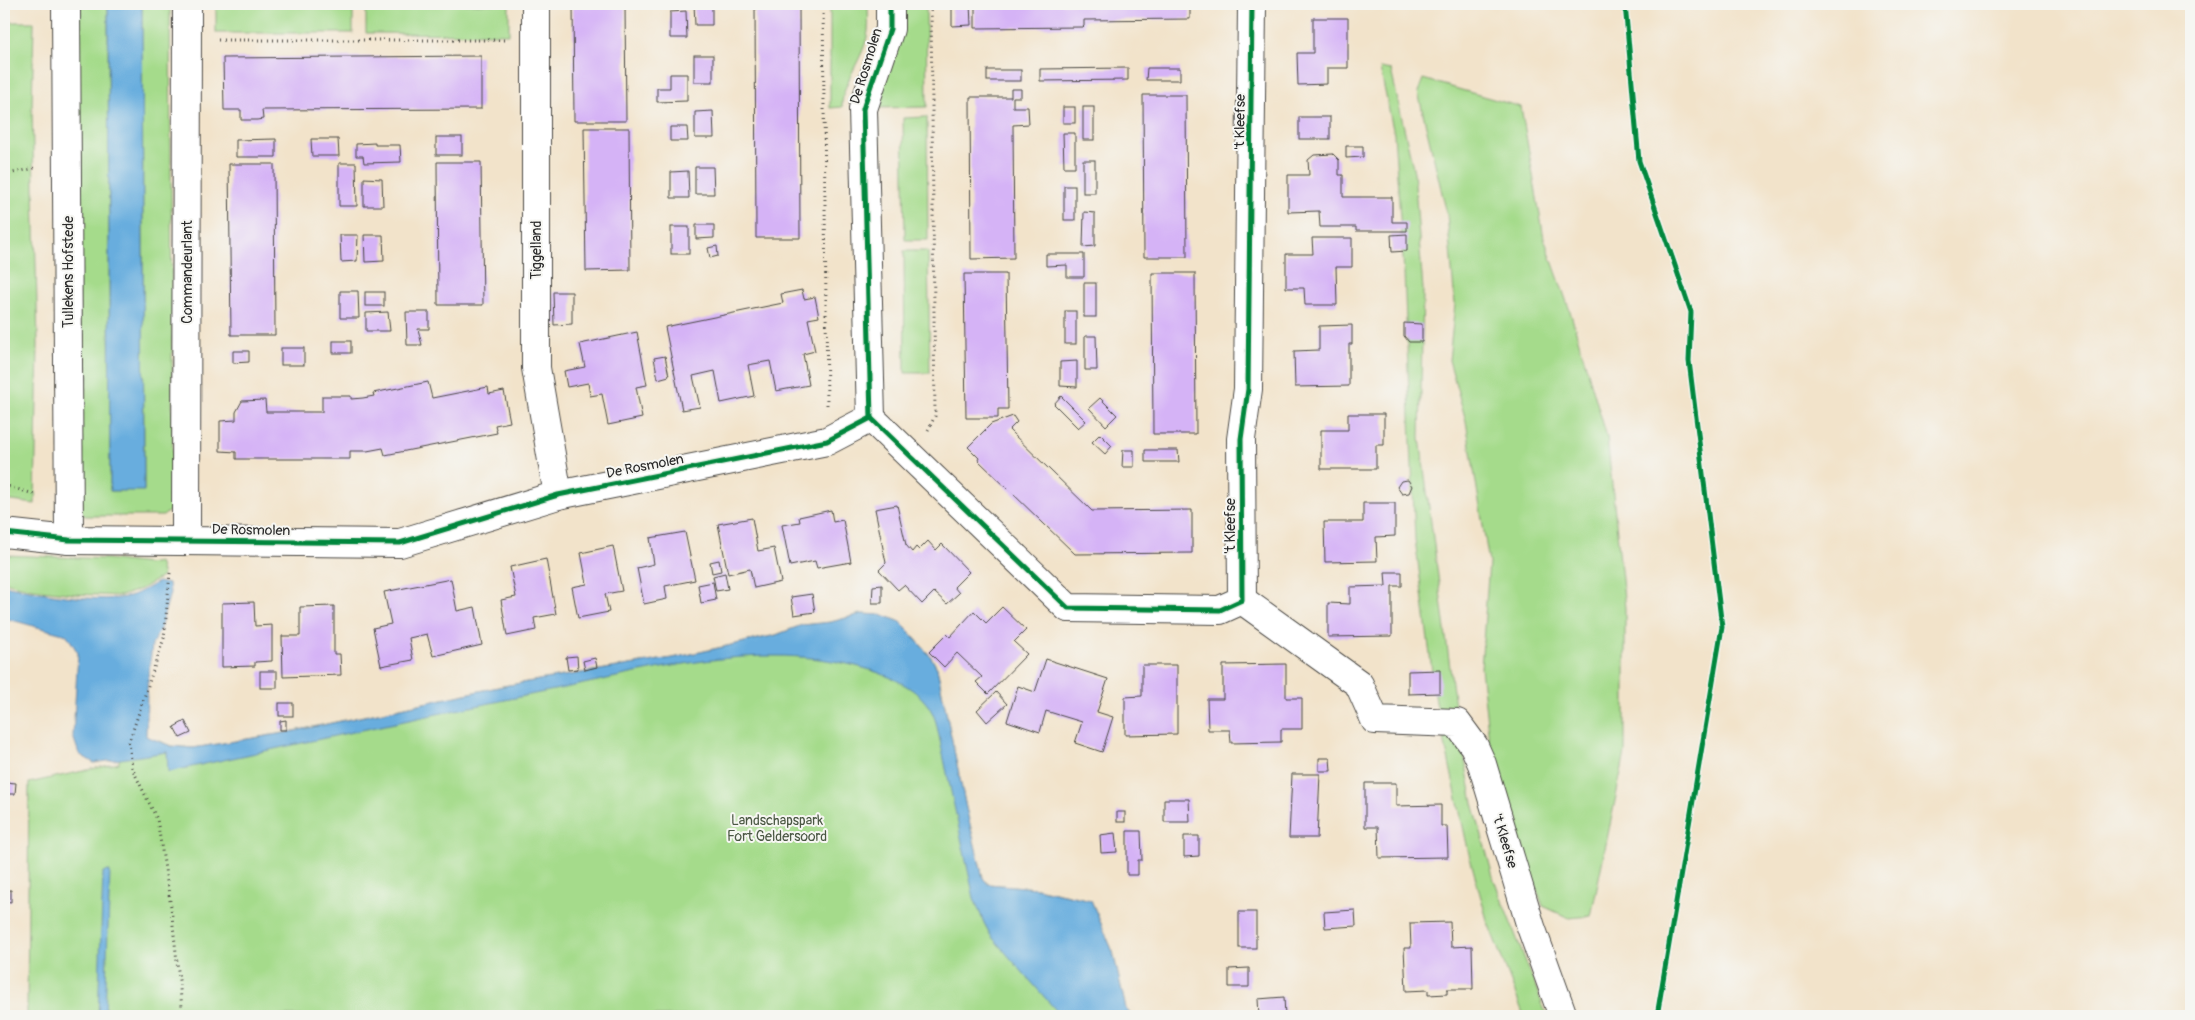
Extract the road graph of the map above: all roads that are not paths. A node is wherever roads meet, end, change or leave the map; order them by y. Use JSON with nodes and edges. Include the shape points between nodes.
{"nodes":[{"id":1,"x":66,"y":4,"type":"edge"},
{"id":2,"x":187,"y":4,"type":"edge"},
{"id":3,"x":536,"y":4,"type":"edge"},
{"id":4,"x":890,"y":4,"type":"edge"},
{"id":5,"x":1252,"y":4,"type":"edge"},
{"id":6,"x":871,"y":418,"type":"junction"},
{"id":7,"x":558,"y":494,"type":"junction"},
{"id":8,"x":4,"y":533,"type":"edge"},
{"id":9,"x":69,"y":540,"type":"junction"},
{"id":10,"x":178,"y":540,"type":"junction"},
{"id":11,"x":1242,"y":600,"type":"junction"},
{"id":12,"x":1563,"y":1016,"type":"edge"}],
"edges":[{"from":1,"to":9,"type":"street","name":"Tullekens Hofstede"},
{"from":2,"to":10,"type":"street","name":"Commandeurlant"},
{"from":3,"to":7,"type":"street","name":"Tiggelland","via":[[536,368]]},
{"from":4,"to":6,"type":"street","name":"De Rosmolen","via":[[890,29],[863,109]]},
{"from":5,"to":11,"type":"street","name":"'t Kleefse","via":[[1248,388],[1241,439]]},
{"from":6,"to":7,"type":"street","name":"De Rosmolen","via":[[827,441]]},
{"from":6,"to":11,"type":"street","via":[[1068,608],[1220,610]]},
{"from":7,"to":10,"type":"street","name":"De Rosmolen","via":[[400,543]]},
{"from":8,"to":9,"type":"street","name":"De Rosmolen"},
{"from":9,"to":10,"type":"street","name":"De Rosmolen"},
{"from":11,"to":12,"type":"street","name":"'t Kleefse","via":[[1359,684],[1376,720],[1457,723],[1474,746],[1482,764],[1531,928]]}]}
